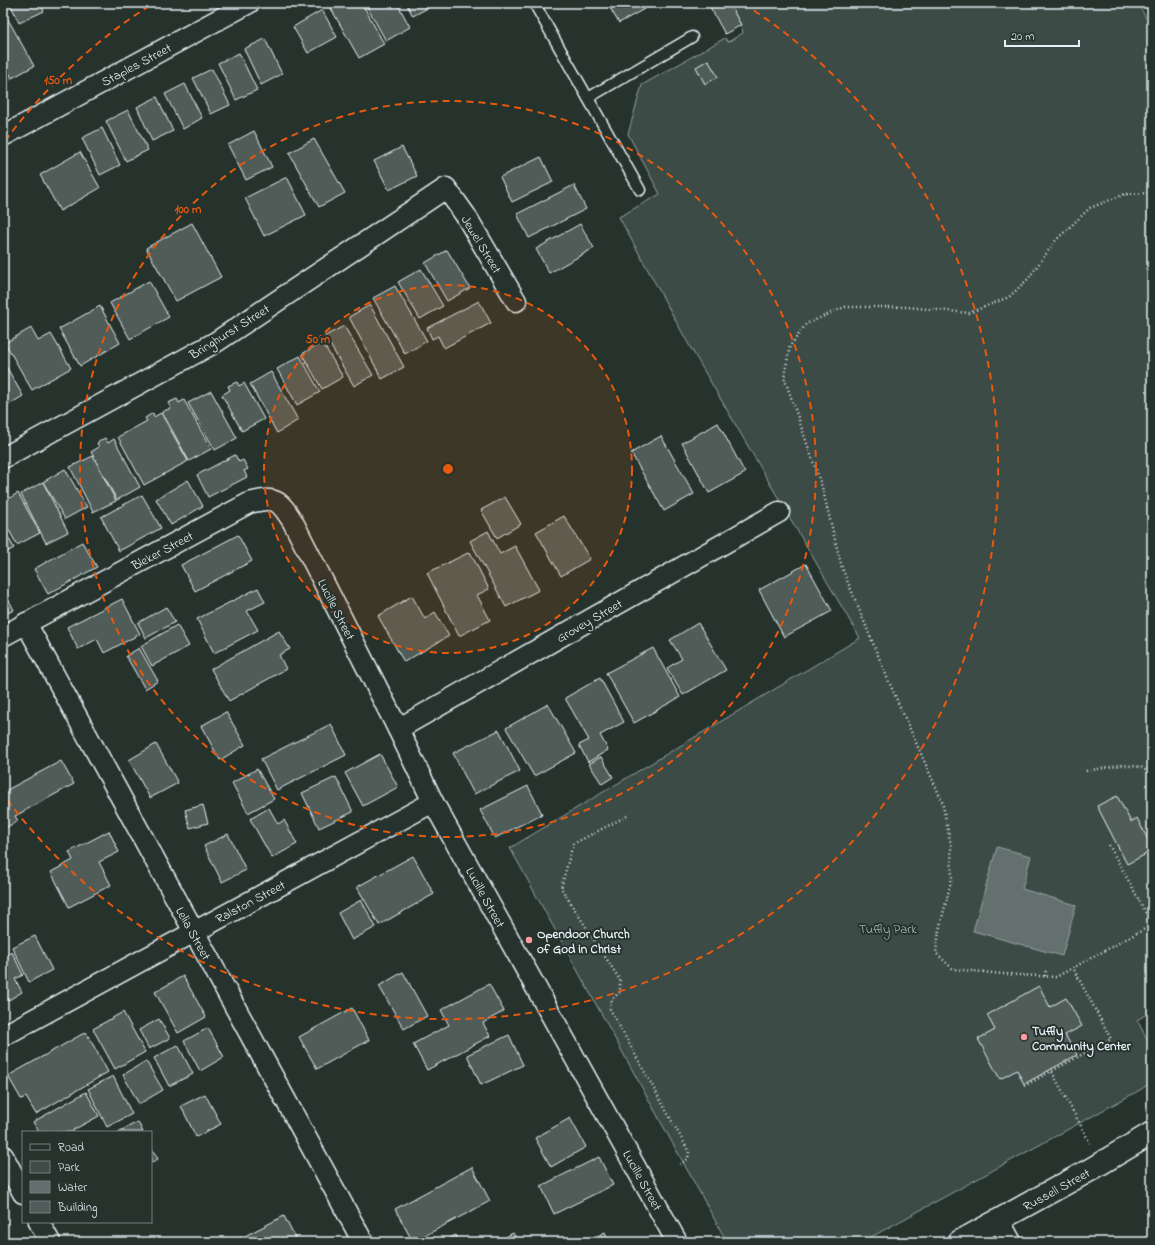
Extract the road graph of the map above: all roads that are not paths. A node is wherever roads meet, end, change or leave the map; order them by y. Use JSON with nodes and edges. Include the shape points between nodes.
{"nodes":[{"id":1,"x":249,"y":3,"type":"edge"},
{"id":2,"x":534,"y":3,"type":"edge"},
{"id":3,"x":692,"y":37,"type":"dead end"},
{"id":4,"x":588,"y":98,"type":"junction"},
{"id":5,"x":3,"y":136,"type":"edge"},
{"id":6,"x":446,"y":188,"type":"joint"},
{"id":7,"x":640,"y":190,"type":"dead end"},
{"id":8,"x":516,"y":301,"type":"dead end"},
{"id":9,"x":3,"y":458,"type":"edge"},
{"id":10,"x":779,"y":512,"type":"dead end"},
{"id":11,"x":305,"y":547,"type":"joint"},
{"id":12,"x":26,"y":623,"type":"junction"},
{"id":13,"x":3,"y":636,"type":"edge"},
{"id":14,"x":398,"y":729,"type":"junction"},
{"id":15,"x":433,"y":802,"type":"junction"},
{"id":16,"x":193,"y":932,"type":"junction"},
{"id":17,"x":3,"y":1036,"type":"edge"},
{"id":18,"x":1152,"y":1133,"type":"edge"},
{"id":19,"x":3,"y":1156,"type":"edge"},
{"id":20,"x":22,"y":1191,"type":"edge"},
{"id":21,"x":999,"y":1220,"type":"junction"},
{"id":22,"x":40,"y":1223,"type":"edge"},
{"id":23,"x":50,"y":1242,"type":"edge"},
{"id":24,"x":363,"y":1242,"type":"edge"},
{"id":25,"x":677,"y":1242,"type":"edge"},
{"id":26,"x":959,"y":1242,"type":"edge"},
{"id":27,"x":1011,"y":1242,"type":"edge"}],
"edges":[{"from":1,"to":5,"type":"street","name":"Staples Street"},
{"from":2,"to":4,"type":"lane"},
{"from":3,"to":4,"type":"lane"},
{"from":4,"to":7,"type":"lane"},
{"from":6,"to":8,"type":"street","name":"Jewel Street","via":[[466,216]]},
{"from":6,"to":9,"type":"street","name":"Bringhurst Street","via":[[216,342]]},
{"from":10,"to":14,"type":"street","name":"Grovey Street"},
{"from":11,"to":12,"type":"street","name":"Bleker Street","via":[[286,511],[277,502],[265,499],[250,503]]},
{"from":11,"to":14,"type":"street","name":"Lucille Street"},
{"from":12,"to":13,"type":"street","name":"Bleker Street"},
{"from":12,"to":16,"type":"street","name":"Lelia Street"},
{"from":14,"to":15,"type":"street","name":"Lucille Street"},
{"from":15,"to":16,"type":"street","name":"Ralston Street"},
{"from":15,"to":25,"type":"street","name":"Lucille Street"},
{"from":16,"to":17,"type":"street","name":"Ralston Street"},
{"from":16,"to":24,"type":"street","name":"Lelia Street"},
{"from":18,"to":21,"type":"street","name":"Russell Street"},
{"from":19,"to":20,"type":"street"},
{"from":21,"to":26,"type":"street","name":"Russell Street"},
{"from":21,"to":27,"type":"street"},
{"from":22,"to":23,"type":"street"}]}
